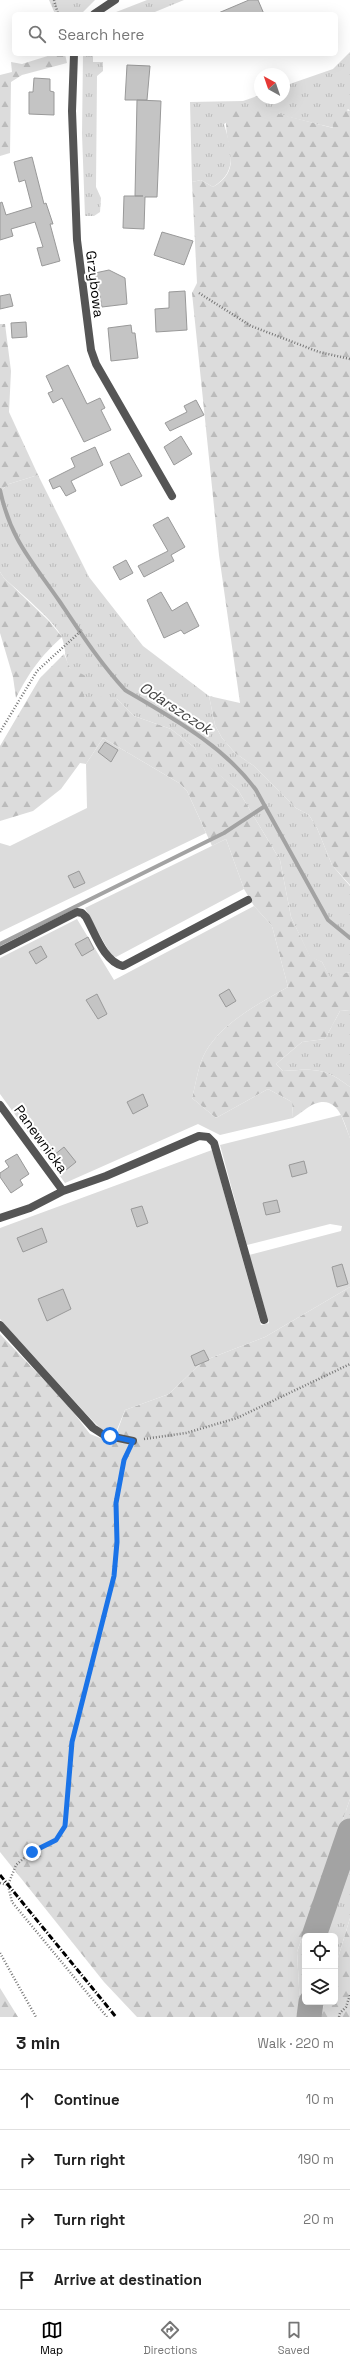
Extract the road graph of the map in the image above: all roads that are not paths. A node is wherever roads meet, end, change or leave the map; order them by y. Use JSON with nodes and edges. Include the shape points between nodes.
{"nodes":[{"id":1,"x":115,"y":0,"type":"edge"},
{"id":2,"x":97,"y":12,"type":"edge"},
{"id":3,"x":74,"y":56,"type":"edge"},
{"id":4,"x":172,"y":496,"type":"dead end"},
{"id":5,"x":248,"y":900,"type":"dead end"},
{"id":6,"x":0,"y":951,"type":"edge"},
{"id":7,"x":0,"y":1105,"type":"edge"},
{"id":8,"x":63,"y":1191,"type":"junction"},
{"id":9,"x":0,"y":1218,"type":"edge"},
{"id":10,"x":264,"y":1320,"type":"dead end"},
{"id":11,"x":0,"y":1325,"type":"edge"},
{"id":12,"x":133,"y":1441,"type":"road end"}],
"edges":[{"from":1,"to":2,"type":"street"},
{"from":3,"to":4,"type":"street","name":"Grzybowa","via":[[72,118],[77,240],[91,350],[96,364]]},
{"from":5,"to":6,"type":"street","via":[[123,966],[115,964],[109,958],[86,917],[77,912]]},
{"from":7,"to":8,"type":"street","name":"Panewnicka"},
{"from":8,"to":9,"type":"street","name":"Panewnicka","via":[[30,1208]]},
{"from":8,"to":10,"type":"street","via":[[199,1136],[208,1137],[214,1143]]},
{"from":11,"to":12,"type":"street","via":[[93,1428],[104,1435]]}]}
